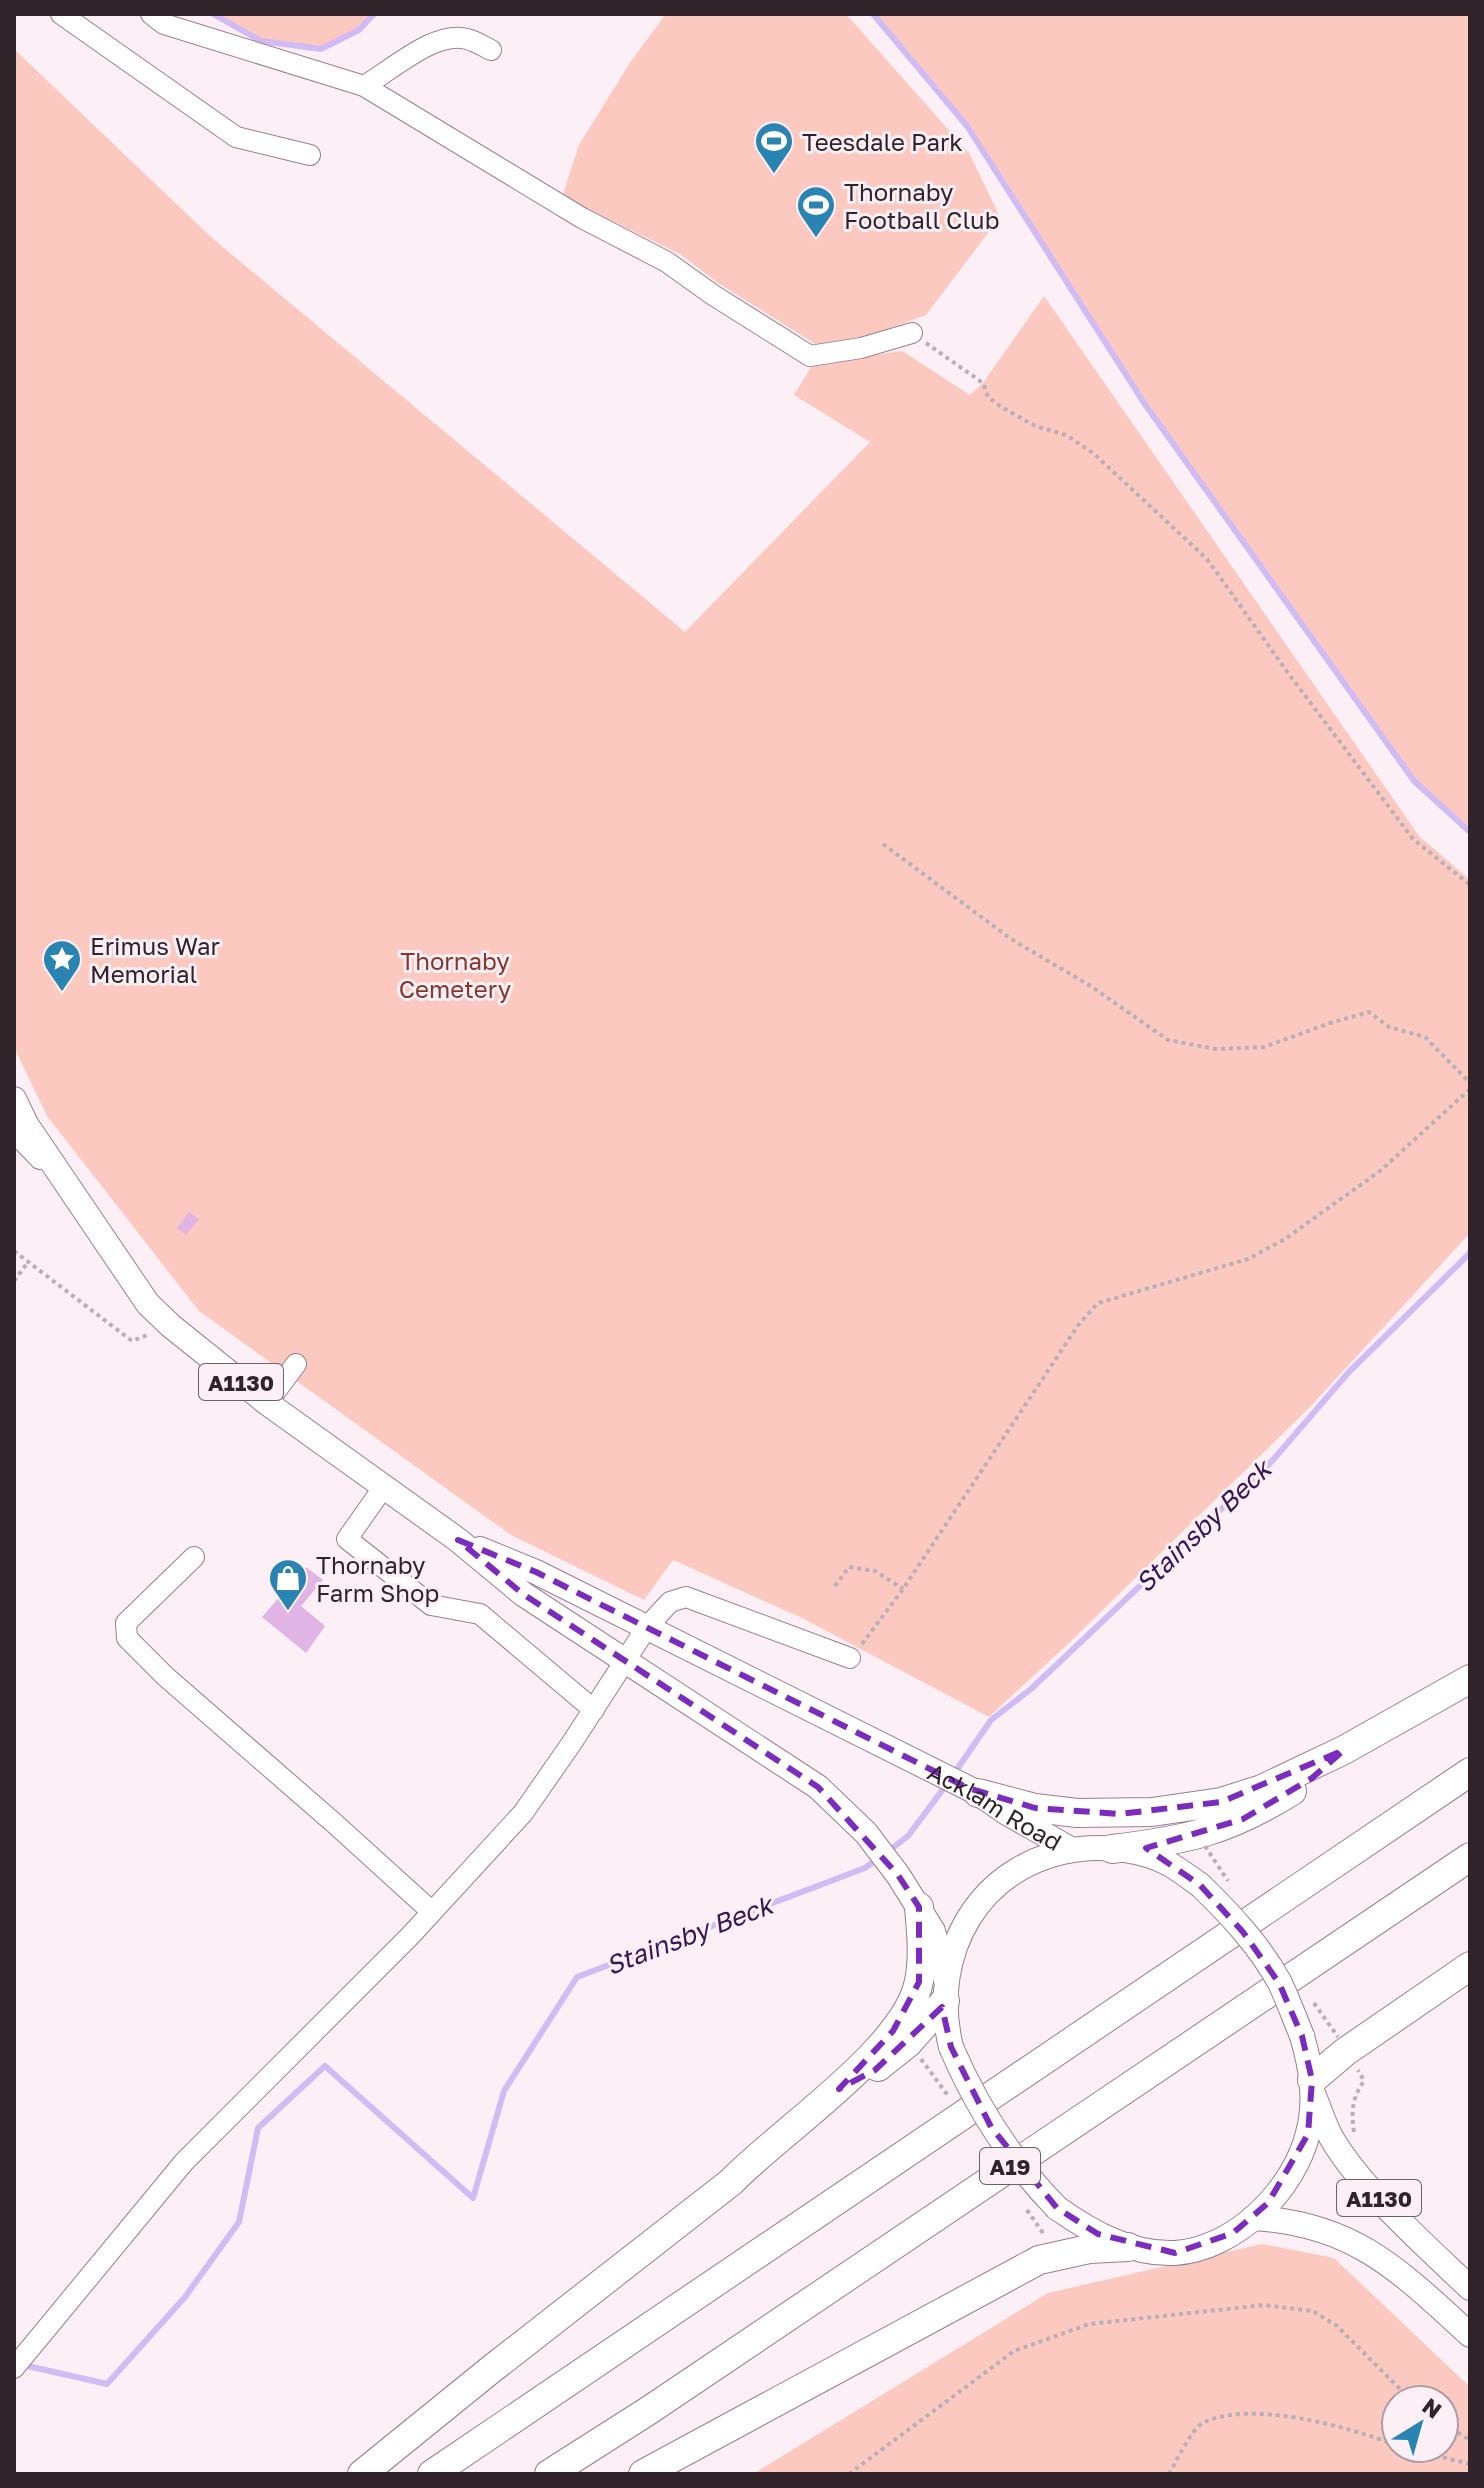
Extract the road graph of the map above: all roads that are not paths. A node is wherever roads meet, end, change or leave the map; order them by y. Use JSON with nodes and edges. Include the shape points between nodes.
{"nodes":[{"id":1,"x":61,"y":14,"type":"edge"},
{"id":2,"x":151,"y":14,"type":"edge"},
{"id":3,"x":491,"y":50,"type":"dead end"},
{"id":4,"x":364,"y":86,"type":"junction"},
{"id":5,"x":310,"y":155,"type":"dead end"},
{"id":6,"x":912,"y":333,"type":"road end"},
{"id":7,"x":14,"y":1099,"type":"edge"},
{"id":8,"x":14,"y":1132,"type":"edge"},
{"id":9,"x":66,"y":1184,"type":"junction"},
{"id":10,"x":296,"y":1364,"type":"dead end"},
{"id":11,"x":267,"y":1403,"type":"junction"},
{"id":12,"x":383,"y":1488,"type":"junction"},
{"id":13,"x":458,"y":1540,"type":"junction"},
{"id":14,"x":194,"y":1557,"type":"dead end"},
{"id":15,"x":647,"y":1627,"type":"junction"},
{"id":16,"x":850,"y":1658,"type":"road end"},
{"id":17,"x":624,"y":1660,"type":"junction"},
{"id":18,"x":1470,"y":1679,"type":"edge"},
{"id":19,"x":594,"y":1710,"type":"junction"},
{"id":20,"x":1344,"y":1750,"type":"junction"},
{"id":21,"x":1470,"y":1772,"type":"edge"},
{"id":22,"x":973,"y":1791,"type":"junction"},
{"id":23,"x":1112,"y":1849,"type":"junction"},
{"id":24,"x":1072,"y":1850,"type":"junction"},
{"id":25,"x":1470,"y":1857,"type":"edge"},
{"id":26,"x":919,"y":1907,"type":"junction"},
{"id":27,"x":431,"y":1911,"type":"junction"},
{"id":28,"x":1470,"y":1966,"type":"edge"},
{"id":29,"x":945,"y":1990,"type":"junction"},
{"id":30,"x":1312,"y":2085,"type":"junction"},
{"id":31,"x":839,"y":2089,"type":"junction"},
{"id":32,"x":1253,"y":2218,"type":"junction"},
{"id":33,"x":1128,"y":2247,"type":"junction"},
{"id":34,"x":1470,"y":2288,"type":"edge"},
{"id":35,"x":1470,"y":2335,"type":"edge"},
{"id":36,"x":14,"y":2368,"type":"edge"},
{"id":37,"x":362,"y":2474,"type":"edge"},
{"id":38,"x":432,"y":2474,"type":"edge"},
{"id":39,"x":549,"y":2474,"type":"edge"},
{"id":40,"x":643,"y":2474,"type":"edge"}],
"edges":[{"from":1,"to":5,"type":"street","via":[[236,137]]},
{"from":2,"to":4,"type":"street","via":[[164,24]]},
{"from":3,"to":4,"type":"street","via":[[464,38],[427,43]]},
{"from":4,"to":6,"type":"street","via":[[582,218],[667,262],[810,356]]},
{"from":7,"to":9,"type":"main road","number":"A1130"},
{"from":8,"to":9,"type":"street"},
{"from":9,"to":11,"type":"main road","number":"A1130","via":[[148,1304]]},
{"from":10,"to":11,"type":"street"},
{"from":11,"to":12,"type":"main road","number":"A1130"},
{"from":12,"to":13,"type":"main road","number":"A1130"},
{"from":12,"to":19,"type":"street","via":[[347,1539],[431,1605],[480,1614]]},
{"from":13,"to":15,"type":"main road","number":"A1130"},
{"from":13,"to":17,"type":"main road","number":"A1130","via":[[523,1594]]},
{"from":14,"to":27,"type":"street","via":[[126,1623],[127,1638]]},
{"from":15,"to":16,"type":"street","via":[[670,1602],[686,1597]]},
{"from":15,"to":17,"type":"street"},
{"from":15,"to":22,"type":"main road","name":"Acklam Road","number":"A1130"},
{"from":17,"to":19,"type":"street"},
{"from":17,"to":26,"type":"main road","number":"A1130","via":[[818,1787],[866,1833]]},
{"from":18,"to":20,"type":"highway"},
{"from":19,"to":27,"type":"street","via":[[523,1813]]},
{"from":20,"to":22,"type":"highway","via":[[1262,1789],[1221,1802],[1152,1812],[1077,1813]]},
{"from":20,"to":23,"type":"highway","via":[[1312,1778],[1243,1819],[1173,1842]]},
{"from":21,"to":38,"type":"highway"},
{"from":22,"to":24,"type":"main road","name":"Acklam Road","number":"A1130"},
{"from":23,"to":24,"type":"main road"},
{"from":23,"to":30,"type":"main road","bridge":true,"via":[[1168,1864],[1222,1907],[1279,1983],[1302,2036]]},
{"from":24,"to":29,"type":"main road","via":[[1039,1858],[993,1887],[955,1944]]},
{"from":25,"to":39,"type":"highway","number":"A19"},
{"from":26,"to":29,"type":"main road","number":"A1130","via":[[933,1931]]},
{"from":26,"to":31,"type":"highway","via":[[922,1943],[912,2001],[893,2031]]},
{"from":27,"to":36,"type":"street","via":[[184,2162]]},
{"from":28,"to":30,"type":"highway","via":[[1342,2045]]},
{"from":29,"to":31,"type":"highway","via":[[908,2043],[875,2070]]},
{"from":29,"to":33,"type":"main road","bridge":true,"via":[[951,2047],[991,2127],[1057,2208]]},
{"from":30,"to":32,"type":"main road","via":[[1308,2134],[1300,2155]]},
{"from":30,"to":34,"type":"main road","number":"A1130","via":[[1329,2134],[1343,2156]]},
{"from":31,"to":37,"type":"highway","via":[[731,2182]]},
{"from":32,"to":33,"type":"main road","via":[[1209,2245],[1175,2253]]},
{"from":32,"to":35,"type":"main road","number":"A1130","via":[[1306,2225],[1364,2247]]},
{"from":33,"to":40,"type":"highway","via":[[1057,2254],[1011,2274]]}]}
